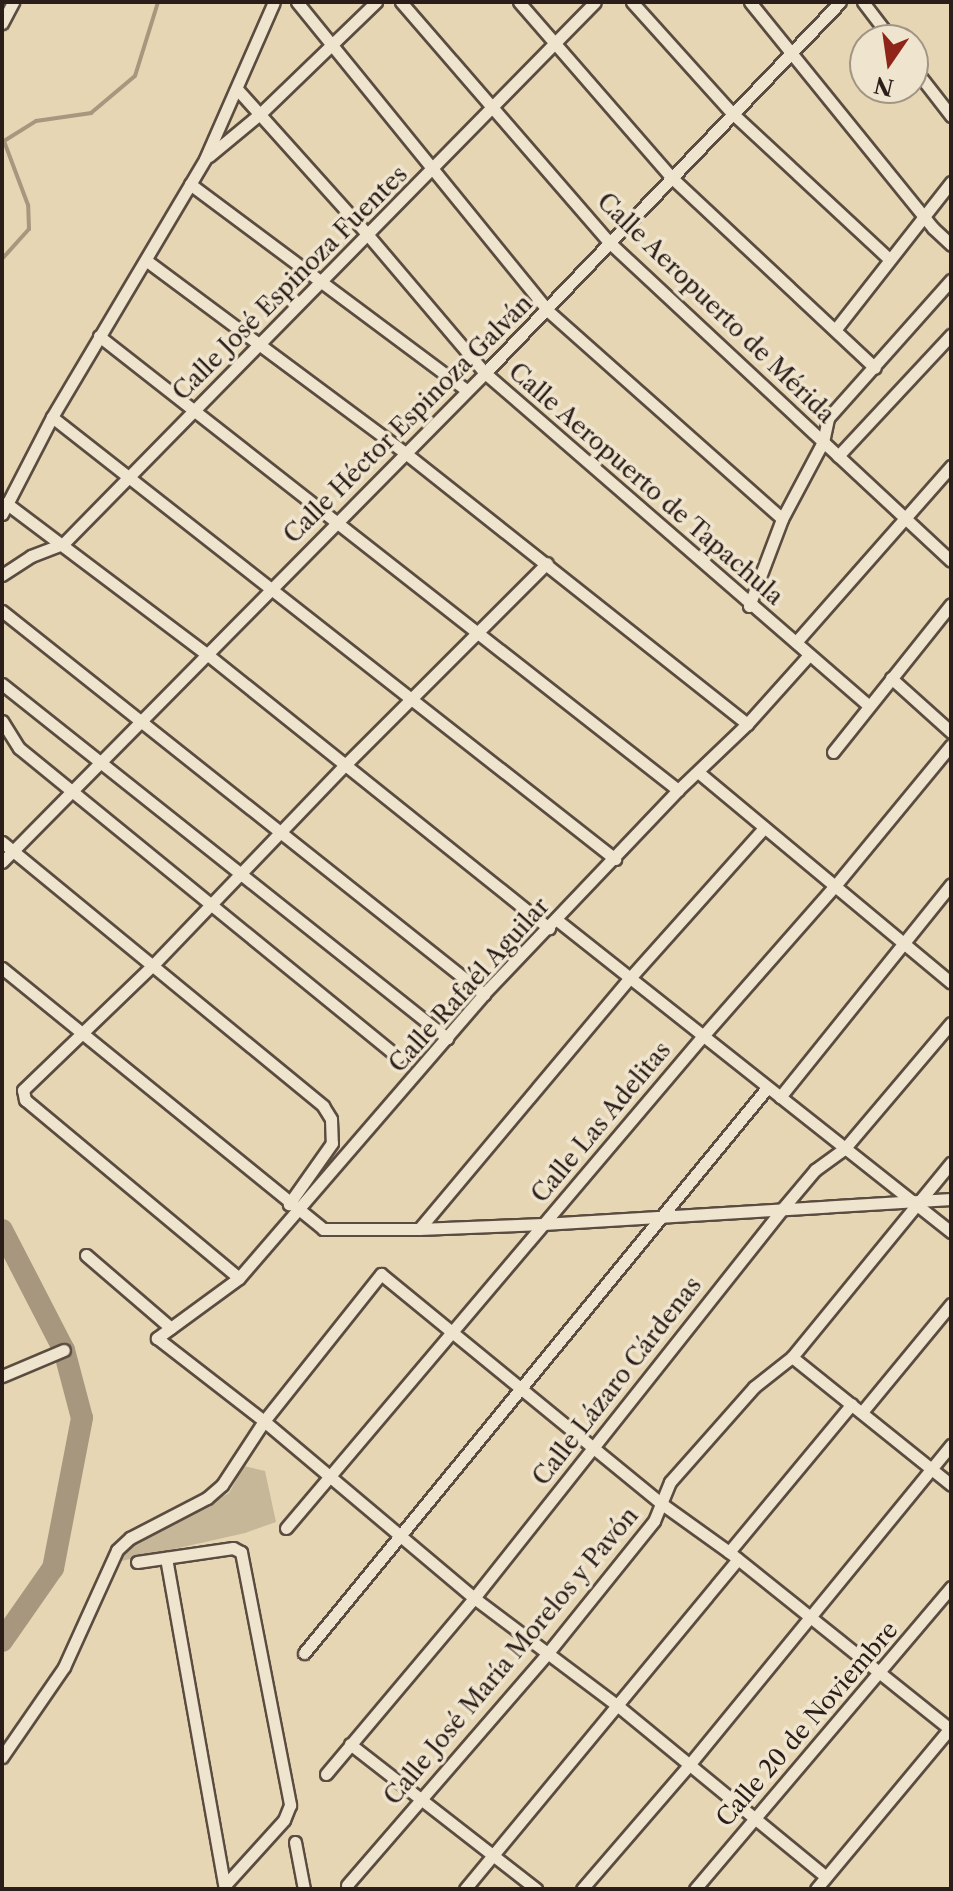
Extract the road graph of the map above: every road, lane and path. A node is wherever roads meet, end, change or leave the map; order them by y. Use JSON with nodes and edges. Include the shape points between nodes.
{"nodes":[{"id":1,"x":274,"y":2,"type":"edge"},
{"id":2,"x":297,"y":2,"type":"edge"},
{"id":3,"x":376,"y":2,"type":"edge"},
{"id":4,"x":401,"y":2,"type":"edge"},
{"id":5,"x":519,"y":2,"type":"edge"},
{"id":6,"x":595,"y":2,"type":"edge"},
{"id":7,"x":632,"y":2,"type":"edge"},
{"id":8,"x":750,"y":2,"type":"edge"},
{"id":9,"x":840,"y":2,"type":"edge"},
{"id":10,"x":863,"y":2,"type":"edge"},
{"id":11,"x":8,"y":5,"type":"edge"},
{"id":12,"x":2,"y":23,"type":"edge"},
{"id":13,"x":880,"y":24,"type":"edge"},
{"id":14,"x":333,"y":46,"type":"junction"},
{"id":15,"x":554,"y":46,"type":"junction"},
{"id":16,"x":792,"y":52,"type":"junction"},
{"id":17,"x":929,"y":88,"type":"edge"},
{"id":18,"x":237,"y":89,"type":"junction"},
{"id":19,"x":493,"y":108,"type":"junction"},
{"id":20,"x":261,"y":113,"type":"junction"},
{"id":21,"x":732,"y":113,"type":"junction"},
{"id":22,"x":951,"y":116,"type":"edge"},
{"id":23,"x":205,"y":159,"type":"junction"},
{"id":24,"x":431,"y":171,"type":"junction"},
{"id":25,"x":671,"y":177,"type":"junction"},
{"id":26,"x":951,"y":182,"type":"edge"},
{"id":27,"x":190,"y":184,"type":"junction"},
{"id":28,"x":925,"y":217,"type":"junction"},
{"id":29,"x":367,"y":234,"type":"junction"},
{"id":30,"x":610,"y":243,"type":"junction"},
{"id":31,"x":951,"y":245,"type":"edge"},
{"id":32,"x":889,"y":259,"type":"junction"},
{"id":33,"x":147,"y":261,"type":"junction"},
{"id":34,"x":951,"y":280,"type":"edge"},
{"id":35,"x":320,"y":282,"type":"junction"},
{"id":36,"x":547,"y":310,"type":"junction"},
{"id":37,"x":835,"y":330,"type":"junction"},
{"id":38,"x":951,"y":335,"type":"edge"},
{"id":39,"x":99,"y":336,"type":"junction"},
{"id":40,"x":260,"y":345,"type":"junction"},
{"id":41,"x":875,"y":368,"type":"junction"},
{"id":42,"x":485,"y":373,"type":"junction"},
{"id":43,"x":466,"y":390,"type":"junction"},
{"id":44,"x":195,"y":411,"type":"junction"},
{"id":45,"x":52,"y":417,"type":"junction"},
{"id":46,"x":823,"y":442,"type":"junction"},
{"id":47,"x":404,"y":452,"type":"junction"},
{"id":48,"x":838,"y":456,"type":"junction"},
{"id":49,"x":951,"y":466,"type":"edge"},
{"id":50,"x":126,"y":477,"type":"junction"},
{"id":51,"x":4,"y":508,"type":"edge"},
{"id":52,"x":902,"y":518,"type":"junction"},
{"id":53,"x":782,"y":519,"type":"junction"},
{"id":54,"x":336,"y":521,"type":"junction"},
{"id":55,"x":63,"y":544,"type":"junction"},
{"id":56,"x":951,"y":561,"type":"edge"},
{"id":57,"x":547,"y":563,"type":"junction"},
{"id":58,"x":2,"y":575,"type":"edge"},
{"id":59,"x":272,"y":588,"type":"junction"},
{"id":60,"x":951,"y":604,"type":"edge"},
{"id":61,"x":749,"y":606,"type":"junction"},
{"id":62,"x":2,"y":611,"type":"edge"},
{"id":63,"x":478,"y":632,"type":"junction"},
{"id":64,"x":796,"y":642,"type":"junction"},
{"id":65,"x":208,"y":655,"type":"junction"},
{"id":66,"x":809,"y":655,"type":"junction"},
{"id":67,"x":891,"y":678,"type":"junction"},
{"id":68,"x":2,"y":684,"type":"edge"},
{"id":69,"x":413,"y":699,"type":"junction"},
{"id":70,"x":868,"y":705,"type":"junction"},
{"id":71,"x":2,"y":721,"type":"edge"},
{"id":72,"x":141,"y":723,"type":"junction"},
{"id":73,"x":747,"y":724,"type":"junction"},
{"id":74,"x":951,"y":732,"type":"edge"},
{"id":75,"x":951,"y":745,"type":"edge"},
{"id":76,"x":833,"y":752,"type":"dead end"},
{"id":77,"x":103,"y":762,"type":"junction"},
{"id":78,"x":346,"y":764,"type":"junction"},
{"id":79,"x":698,"y":772,"type":"junction"},
{"id":80,"x":678,"y":790,"type":"junction"},
{"id":81,"x":74,"y":792,"type":"junction"},
{"id":82,"x":764,"y":828,"type":"junction"},
{"id":83,"x":282,"y":833,"type":"junction"},
{"id":84,"x":2,"y":842,"type":"edge"},
{"id":85,"x":13,"y":851,"type":"junction"},
{"id":86,"x":615,"y":859,"type":"junction"},
{"id":87,"x":2,"y":862,"type":"edge"},
{"id":88,"x":242,"y":874,"type":"junction"},
{"id":89,"x":951,"y":884,"type":"edge"},
{"id":90,"x":834,"y":887,"type":"junction"},
{"id":91,"x":212,"y":904,"type":"junction"},
{"id":92,"x":553,"y":924,"type":"junction"},
{"id":93,"x":903,"y":943,"type":"junction"},
{"id":94,"x":152,"y":966,"type":"junction"},
{"id":95,"x":2,"y":968,"type":"edge"},
{"id":96,"x":629,"y":979,"type":"junction"},
{"id":97,"x":951,"y":983,"type":"edge"},
{"id":98,"x":484,"y":994,"type":"junction"},
{"id":99,"x":951,"y":1023,"type":"edge"},
{"id":100,"x":83,"y":1031,"type":"junction"},
{"id":101,"x":702,"y":1037,"type":"junction"},
{"id":102,"x":447,"y":1038,"type":"junction"},
{"id":103,"x":398,"y":1057,"type":"dead end"},
{"id":104,"x":767,"y":1088,"type":"junction"},
{"id":105,"x":780,"y":1097,"type":"junction"},
{"id":106,"x":845,"y":1148,"type":"junction"},
{"id":107,"x":951,"y":1163,"type":"edge"},
{"id":108,"x":951,"y":1199,"type":"edge"},
{"id":109,"x":918,"y":1203,"type":"junction"},
{"id":110,"x":293,"y":1207,"type":"junction"},
{"id":111,"x":783,"y":1208,"type":"junction"},
{"id":112,"x":661,"y":1215,"type":"junction"},
{"id":113,"x":543,"y":1224,"type":"junction"},
{"id":114,"x":419,"y":1229,"type":"junction"},
{"id":115,"x":951,"y":1232,"type":"edge"},
{"id":116,"x":86,"y":1255,"type":"dead end"},
{"id":117,"x":239,"y":1278,"type":"junction"},
{"id":118,"x":951,"y":1304,"type":"edge"},
{"id":119,"x":171,"y":1328,"type":"junction"},
{"id":120,"x":453,"y":1330,"type":"junction"},
{"id":121,"x":64,"y":1350,"type":"dead end"},
{"id":122,"x":792,"y":1357,"type":"junction"},
{"id":123,"x":2,"y":1376,"type":"edge"},
{"id":124,"x":520,"y":1385,"type":"junction"},
{"id":125,"x":852,"y":1404,"type":"junction"},
{"id":126,"x":862,"y":1412,"type":"junction"},
{"id":127,"x":264,"y":1421,"type":"junction"},
{"id":128,"x":951,"y":1445,"type":"edge"},
{"id":129,"x":592,"y":1446,"type":"junction"},
{"id":130,"x":931,"y":1469,"type":"junction"},
{"id":131,"x":331,"y":1478,"type":"junction"},
{"id":132,"x":951,"y":1485,"type":"edge"},
{"id":133,"x":662,"y":1504,"type":"junction"},
{"id":134,"x":286,"y":1528,"type":"dead end"},
{"id":135,"x":398,"y":1536,"type":"junction"},
{"id":136,"x":734,"y":1556,"type":"junction"},
{"id":137,"x":166,"y":1558,"type":"junction"},
{"id":138,"x":137,"y":1562,"type":"dead end"},
{"id":139,"x":951,"y":1587,"type":"edge"},
{"id":140,"x":474,"y":1598,"type":"junction"},
{"id":141,"x":809,"y":1615,"type":"junction"},
{"id":142,"x":304,"y":1653,"type":"dead end"},
{"id":143,"x":547,"y":1654,"type":"junction"},
{"id":144,"x":881,"y":1674,"type":"junction"},
{"id":145,"x":618,"y":1706,"type":"junction"},
{"id":146,"x":950,"y":1728,"type":"edge"},
{"id":147,"x":350,"y":1744,"type":"junction"},
{"id":148,"x":2,"y":1757,"type":"edge"},
{"id":149,"x":689,"y":1765,"type":"junction"},
{"id":150,"x":326,"y":1774,"type":"dead end"},
{"id":151,"x":421,"y":1799,"type":"junction"},
{"id":152,"x":756,"y":1817,"type":"junction"},
{"id":153,"x":295,"y":1842,"type":"dead end"},
{"id":154,"x":493,"y":1855,"type":"junction"},
{"id":155,"x":826,"y":1877,"type":"junction"},
{"id":156,"x":347,"y":1885,"type":"dead end"},
{"id":157,"x":225,"y":1887,"type":"edge"},
{"id":158,"x":304,"y":1889,"type":"edge"},
{"id":159,"x":465,"y":1889,"type":"edge"},
{"id":160,"x":536,"y":1889,"type":"edge"},
{"id":161,"x":582,"y":1889,"type":"edge"},
{"id":162,"x":695,"y":1889,"type":"edge"},
{"id":163,"x":816,"y":1889,"type":"edge"}],
"edges":[{"from":1,"to":18,"type":"street"},
{"from":2,"to":14,"type":"street"},
{"from":3,"to":14,"type":"street"},
{"from":4,"to":19,"type":"street","name":"Calle Aeropuerto de Mérida"},
{"from":5,"to":15,"type":"street"},
{"from":6,"to":15,"type":"street","name":"Calle José Espinoza Fuentes"},
{"from":7,"to":21,"type":"street"},
{"from":8,"to":16,"type":"street"},
{"from":9,"to":16,"type":"street","name":"Calle Héctor Espinoza Galván"},
{"from":10,"to":13,"type":"street"},
{"from":11,"to":12,"type":"street"},
{"from":14,"to":20,"type":"street"},
{"from":14,"to":24,"type":"street"},
{"from":15,"to":19,"type":"street","name":"Calle José Espinoza Fuentes"},
{"from":15,"to":25,"type":"street"},
{"from":16,"to":21,"type":"street","name":"Calle Héctor Espinoza Galván"},
{"from":16,"to":28,"type":"street"},
{"from":17,"to":22,"type":"street"},
{"from":18,"to":20,"type":"street","name":"Calle Aeropuerto de Tapachula"},
{"from":18,"to":23,"type":"street"},
{"from":19,"to":24,"type":"street","name":"Calle José Espinoza Fuentes"},
{"from":19,"to":30,"type":"street","name":"Calle Aeropuerto de Mérida"},
{"from":20,"to":23,"type":"street"},
{"from":20,"to":29,"type":"street","name":"Calle Aeropuerto de Tapachula"},
{"from":21,"to":25,"type":"street","name":"Calle Héctor Espinoza Galván"},
{"from":21,"to":32,"type":"street"},
{"from":23,"to":27,"type":"street"},
{"from":24,"to":29,"type":"street","name":"Calle José Espinoza Fuentes"},
{"from":24,"to":36,"type":"street"},
{"from":25,"to":30,"type":"street","name":"Calle Héctor Espinoza Galván"},
{"from":25,"to":37,"type":"street"},
{"from":26,"to":28,"type":"street"},
{"from":27,"to":33,"type":"street"},
{"from":27,"to":35,"type":"street"},
{"from":28,"to":31,"type":"street"},
{"from":28,"to":32,"type":"street"},
{"from":29,"to":35,"type":"street","name":"Calle José Espinoza Fuentes"},
{"from":29,"to":42,"type":"street","name":"Calle Aeropuerto de Tapachula"},
{"from":30,"to":36,"type":"street","name":"Calle Héctor Espinoza Galván"},
{"from":30,"to":46,"type":"street","name":"Calle Aeropuerto de Mérida"},
{"from":32,"to":37,"type":"street"},
{"from":33,"to":39,"type":"street"},
{"from":33,"to":40,"type":"street"},
{"from":34,"to":41,"type":"street"},
{"from":35,"to":40,"type":"street","name":"Calle José Espinoza Fuentes"},
{"from":35,"to":43,"type":"street"},
{"from":36,"to":42,"type":"street","name":"Calle Héctor Espinoza Galván"},
{"from":36,"to":53,"type":"street"},
{"from":37,"to":41,"type":"street"},
{"from":38,"to":48,"type":"street"},
{"from":39,"to":44,"type":"street"},
{"from":39,"to":45,"type":"street"},
{"from":40,"to":44,"type":"street","name":"Calle José Espinoza Fuentes"},
{"from":40,"to":47,"type":"street"},
{"from":41,"to":46,"type":"street","via":[[828,418]]},
{"from":42,"to":43,"type":"street","name":"Calle Héctor Espinoza Galván"},
{"from":42,"to":61,"type":"street","name":"Calle Aeropuerto de Tapachula"},
{"from":43,"to":47,"type":"street","name":"Calle Héctor Espinoza Galván"},
{"from":44,"to":50,"type":"street","name":"Calle José Espinoza Fuentes"},
{"from":44,"to":54,"type":"street"},
{"from":45,"to":50,"type":"street"},
{"from":45,"to":51,"type":"street"},
{"from":46,"to":48,"type":"street","name":"Calle Aeropuerto de Mérida"},
{"from":46,"to":53,"type":"street"},
{"from":47,"to":54,"type":"street","name":"Calle Héctor Espinoza Galván"},
{"from":47,"to":57,"type":"street"},
{"from":48,"to":52,"type":"street","name":"Calle Aeropuerto de Mérida"},
{"from":49,"to":52,"type":"street"},
{"from":50,"to":55,"type":"street","name":"Calle José Espinoza Fuentes"},
{"from":50,"to":59,"type":"street"},
{"from":51,"to":55,"type":"street"},
{"from":52,"to":56,"type":"street","name":"Calle Aeropuerto de Mérida"},
{"from":52,"to":64,"type":"street"},
{"from":53,"to":61,"type":"street"},
{"from":54,"to":59,"type":"street","name":"Calle Héctor Espinoza Galván"},
{"from":54,"to":63,"type":"street"},
{"from":55,"to":58,"type":"street","name":"Calle José Espinoza Fuentes"},
{"from":55,"to":65,"type":"street"},
{"from":57,"to":63,"type":"street"},
{"from":57,"to":73,"type":"street"},
{"from":59,"to":65,"type":"street","name":"Calle Héctor Espinoza Galván"},
{"from":59,"to":69,"type":"street"},
{"from":60,"to":67,"type":"street"},
{"from":61,"to":64,"type":"street","name":"Calle Aeropuerto de Tapachula"},
{"from":62,"to":72,"type":"street"},
{"from":63,"to":69,"type":"street"},
{"from":63,"to":80,"type":"street"},
{"from":64,"to":66,"type":"street","name":"Calle Aeropuerto de Tapachula"},
{"from":65,"to":72,"type":"street","name":"Calle Héctor Espinoza Galván"},
{"from":65,"to":78,"type":"street"},
{"from":66,"to":70,"type":"street","name":"Calle Aeropuerto de Tapachula"},
{"from":66,"to":73,"type":"street","name":"Calle Rafaél Aguilar"},
{"from":67,"to":70,"type":"street"},
{"from":67,"to":74,"type":"street"},
{"from":68,"to":77,"type":"street"},
{"from":69,"to":78,"type":"street"},
{"from":69,"to":86,"type":"street"},
{"from":70,"to":76,"type":"street"},
{"from":71,"to":81,"type":"street","via":[[19,748]]},
{"from":72,"to":77,"type":"street","name":"Calle Héctor Espinoza Galván"},
{"from":72,"to":83,"type":"street"},
{"from":73,"to":79,"type":"street","name":"Calle Rafaél Aguilar"},
{"from":75,"to":90,"type":"street","name":"Calle Las Adelitas"},
{"from":77,"to":81,"type":"street","name":"Calle Héctor Espinoza Galván"},
{"from":77,"to":88,"type":"street"},
{"from":78,"to":83,"type":"street"},
{"from":78,"to":92,"type":"street"},
{"from":79,"to":80,"type":"street","name":"Calle Rafaél Aguilar"},
{"from":79,"to":82,"type":"street"},
{"from":80,"to":86,"type":"street","name":"Calle Rafaél Aguilar"},
{"from":81,"to":85,"type":"street","name":"Calle Héctor Espinoza Galván"},
{"from":81,"to":91,"type":"street"},
{"from":82,"to":90,"type":"street"},
{"from":82,"to":96,"type":"street"},
{"from":83,"to":88,"type":"street"},
{"from":83,"to":98,"type":"street"},
{"from":84,"to":85,"type":"street"},
{"from":85,"to":87,"type":"street","name":"Calle Héctor Espinoza Galván"},
{"from":85,"to":94,"type":"street"},
{"from":86,"to":92,"type":"street","name":"Calle Rafaél Aguilar"},
{"from":88,"to":91,"type":"street"},
{"from":88,"to":102,"type":"street"},
{"from":89,"to":93,"type":"street"},
{"from":90,"to":93,"type":"street"},
{"from":90,"to":101,"type":"street","name":"Calle Las Adelitas"},
{"from":91,"to":94,"type":"street"},
{"from":91,"to":103,"type":"street"},
{"from":92,"to":96,"type":"street"},
{"from":92,"to":98,"type":"street","name":"Calle Rafaél Aguilar"},
{"from":93,"to":97,"type":"street"},
{"from":93,"to":105,"type":"street"},
{"from":94,"to":100,"type":"street"},
{"from":94,"to":110,"type":"street","via":[[323,1106],[333,1130],[328,1153]]},
{"from":95,"to":100,"type":"street"},
{"from":96,"to":101,"type":"street"},
{"from":96,"to":114,"type":"street"},
{"from":98,"to":102,"type":"street","name":"Calle Rafaél Aguilar"},
{"from":99,"to":106,"type":"street","name":"Calle Lázaro Cárdenas"},
{"from":100,"to":110,"type":"street"},
{"from":100,"to":117,"type":"street","via":[[24,1086],[25,1100]]},
{"from":101,"to":104,"type":"street"},
{"from":101,"to":113,"type":"street","name":"Calle Las Adelitas"},
{"from":102,"to":110,"type":"street","name":"Calle Rafaél Aguilar"},
{"from":104,"to":105,"type":"street"},
{"from":104,"to":112,"type":"street"},
{"from":105,"to":106,"type":"street"},
{"from":106,"to":109,"type":"street"},
{"from":106,"to":111,"type":"street","name":"Calle Lázaro Cárdenas","via":[[815,1170]]},
{"from":107,"to":109,"type":"street","name":"Calle José María Morelos y Pavón"},
{"from":108,"to":109,"type":"street"},
{"from":109,"to":111,"type":"street"},
{"from":109,"to":115,"type":"street"},
{"from":109,"to":122,"type":"street","name":"Calle José María Morelos y Pavón"},
{"from":110,"to":114,"type":"street","via":[[323,1229]]},
{"from":110,"to":117,"type":"street","name":"Calle Rafaél Aguilar"},
{"from":111,"to":112,"type":"street"},
{"from":111,"to":129,"type":"street","name":"Calle Lázaro Cárdenas"},
{"from":112,"to":113,"type":"street"},
{"from":112,"to":124,"type":"street"},
{"from":113,"to":114,"type":"street"},
{"from":113,"to":120,"type":"street","name":"Calle Las Adelitas"},
{"from":116,"to":119,"type":"street"},
{"from":117,"to":119,"type":"street","name":"Calle Rafaél Aguilar"},
{"from":118,"to":126,"type":"street"},
{"from":119,"to":127,"type":"street","name":"Calle Rafaél Aguilar","via":[[157,1338]]},
{"from":120,"to":124,"type":"street"},
{"from":120,"to":127,"type":"street","via":[[381,1274]]},
{"from":120,"to":131,"type":"street","name":"Calle Las Adelitas"},
{"from":121,"to":123,"type":"street"},
{"from":122,"to":125,"type":"street"},
{"from":122,"to":133,"type":"street","name":"Calle José María Morelos y Pavón","via":[[754,1387],[680,1471]]},
{"from":124,"to":129,"type":"street"},
{"from":124,"to":135,"type":"street"},
{"from":125,"to":126,"type":"street"},
{"from":125,"to":136,"type":"street"},
{"from":126,"to":130,"type":"street"},
{"from":127,"to":131,"type":"street"},
{"from":127,"to":148,"type":"street","via":[[222,1485],[117,1550],[64,1667]]},
{"from":128,"to":130,"type":"street"},
{"from":129,"to":133,"type":"street"},
{"from":129,"to":140,"type":"street","name":"Calle Lázaro Cárdenas"},
{"from":130,"to":132,"type":"street"},
{"from":130,"to":141,"type":"street"},
{"from":131,"to":134,"type":"street","name":"Calle Las Adelitas"},
{"from":131,"to":135,"type":"street"},
{"from":133,"to":136,"type":"street"},
{"from":133,"to":143,"type":"street","name":"Calle José María Morelos y Pavón"},
{"from":135,"to":140,"type":"street"},
{"from":135,"to":142,"type":"street"},
{"from":136,"to":141,"type":"street"},
{"from":136,"to":145,"type":"street"},
{"from":137,"to":138,"type":"street"},
{"from":137,"to":157,"type":"street"},
{"from":137,"to":157,"type":"street","via":[[241,1552],[289,1811]]},
{"from":139,"to":144,"type":"street","name":"Calle 20 de Noviembre"},
{"from":140,"to":143,"type":"street"},
{"from":140,"to":147,"type":"street","name":"Calle Lázaro Cárdenas"},
{"from":141,"to":144,"type":"street"},
{"from":141,"to":149,"type":"street"},
{"from":143,"to":145,"type":"street"},
{"from":143,"to":151,"type":"street","name":"Calle José María Morelos y Pavón"},
{"from":144,"to":146,"type":"street"},
{"from":144,"to":152,"type":"street","name":"Calle 20 de Noviembre"},
{"from":145,"to":149,"type":"street"},
{"from":145,"to":154,"type":"street"},
{"from":146,"to":155,"type":"street"},
{"from":147,"to":150,"type":"street","name":"Calle Lázaro Cárdenas"},
{"from":147,"to":151,"type":"street"},
{"from":149,"to":152,"type":"street"},
{"from":149,"to":161,"type":"street"},
{"from":151,"to":154,"type":"street"},
{"from":151,"to":156,"type":"street","name":"Calle José María Morelos y Pavón"},
{"from":152,"to":155,"type":"street"},
{"from":152,"to":162,"type":"street","name":"Calle 20 de Noviembre"},
{"from":153,"to":158,"type":"street"},
{"from":154,"to":159,"type":"street"},
{"from":154,"to":160,"type":"street"},
{"from":155,"to":163,"type":"street"}]}
